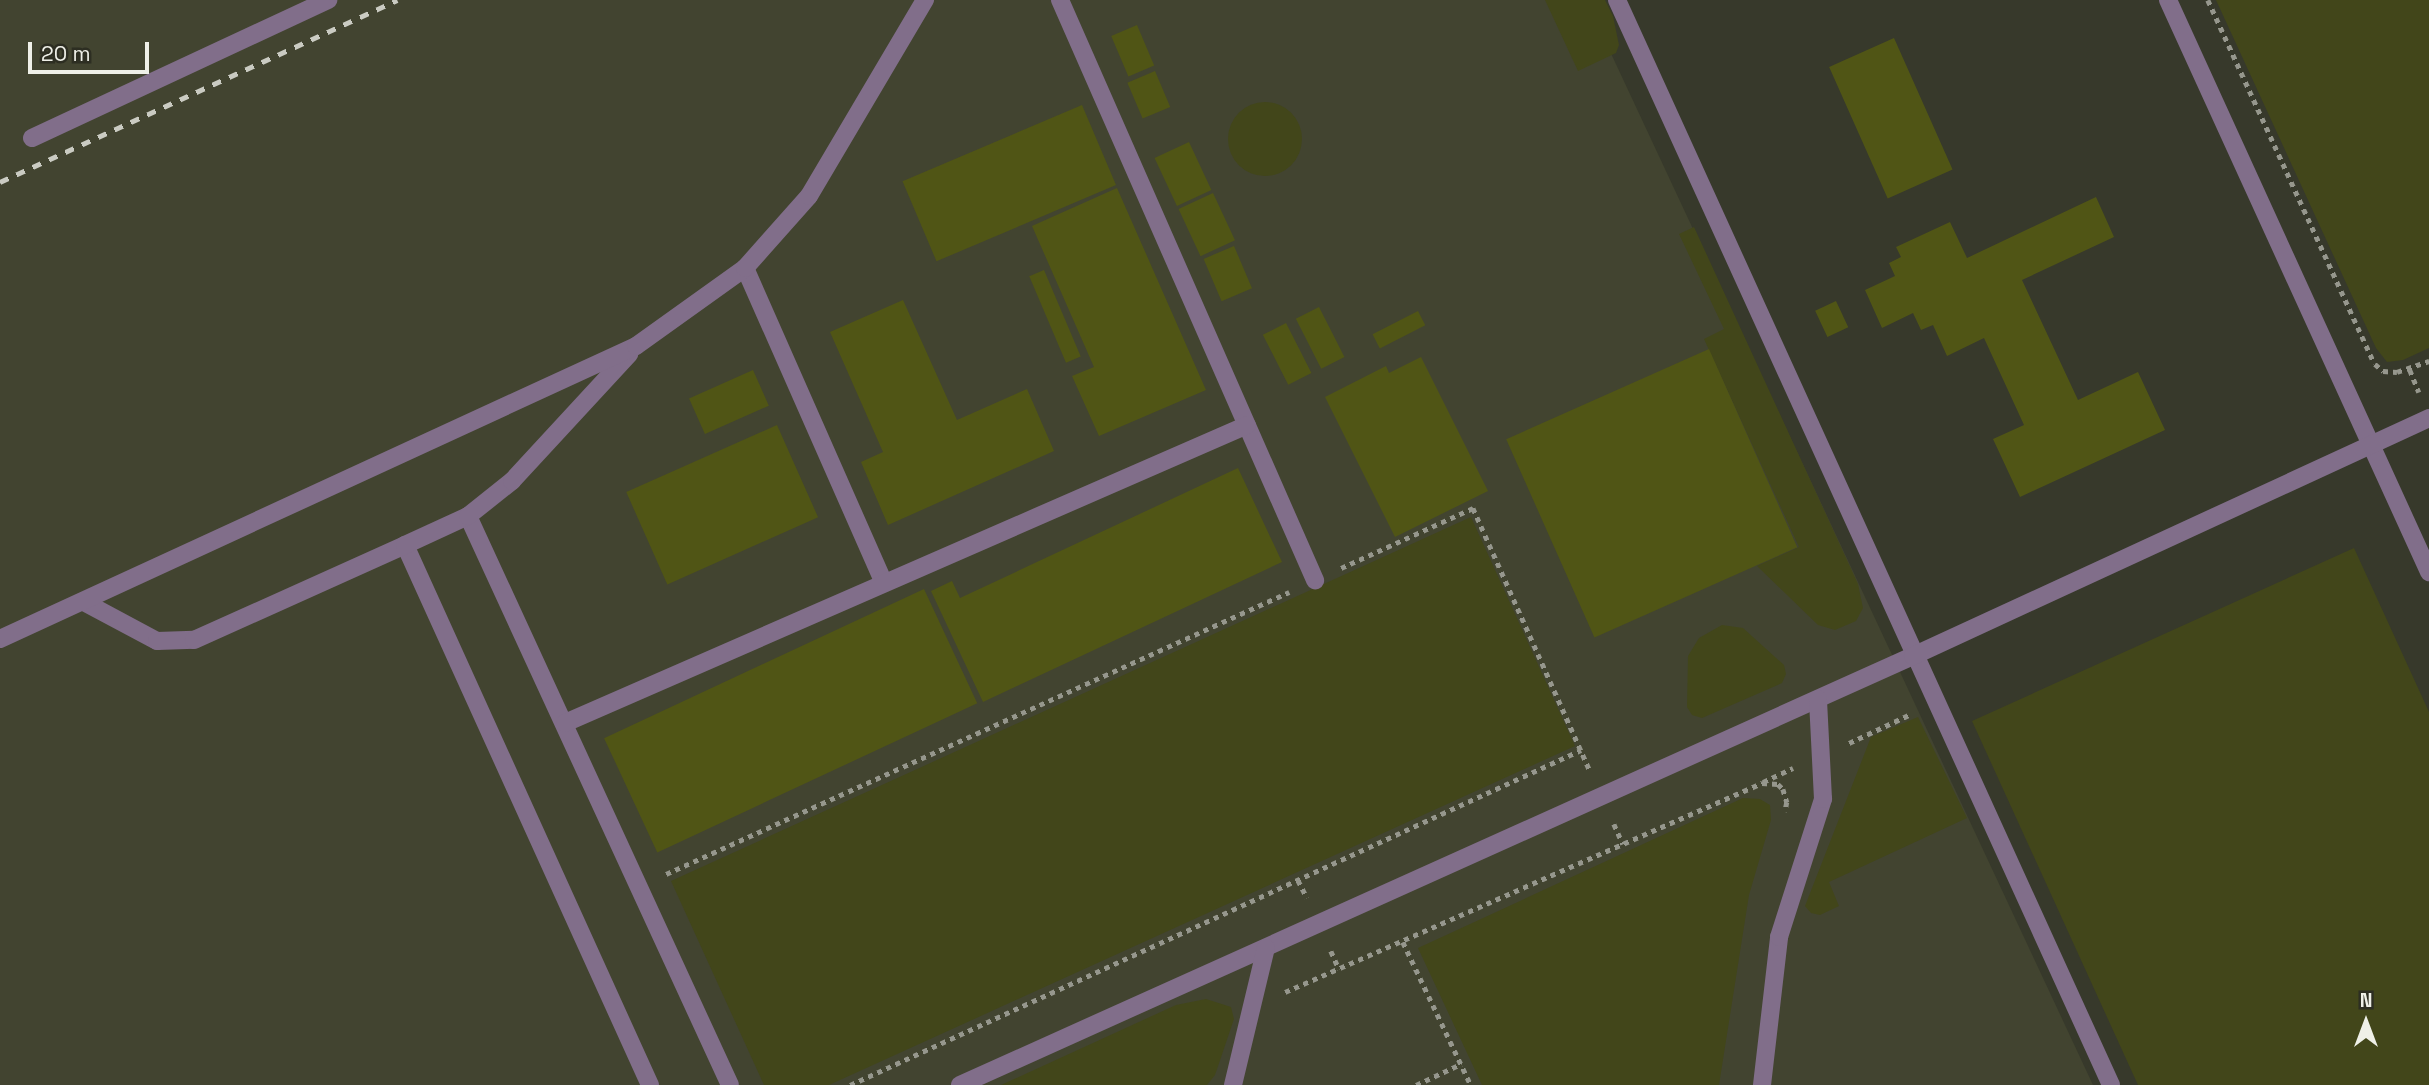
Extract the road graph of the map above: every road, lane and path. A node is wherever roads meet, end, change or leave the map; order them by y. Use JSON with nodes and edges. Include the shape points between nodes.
{"nodes":[{"id":1,"x":328,"y":0,"type":"edge"},
{"id":2,"x":925,"y":0,"type":"edge"},
{"id":3,"x":1060,"y":0,"type":"edge"},
{"id":4,"x":1617,"y":0,"type":"edge"},
{"id":5,"x":2168,"y":0,"type":"edge"},
{"id":6,"x":2208,"y":0,"type":"edge"},
{"id":7,"x":32,"y":138,"type":"dead end"},
{"id":8,"x":745,"y":268,"type":"junction"},
{"id":9,"x":636,"y":346,"type":"junction"},
{"id":10,"x":2429,"y":361,"type":"edge"},
{"id":11,"x":2429,"y":418,"type":"edge"},
{"id":12,"x":1247,"y":425,"type":"junction"},
{"id":13,"x":2370,"y":445,"type":"junction"},
{"id":14,"x":468,"y":516,"type":"junction"},
{"id":15,"x":405,"y":545,"type":"junction"},
{"id":16,"x":2429,"y":572,"type":"edge"},
{"id":17,"x":1315,"y":580,"type":"junction"},
{"id":18,"x":884,"y":583,"type":"junction"},
{"id":19,"x":84,"y":602,"type":"junction"},
{"id":20,"x":0,"y":639,"type":"edge"},
{"id":21,"x":1913,"y":656,"type":"junction"},
{"id":22,"x":1818,"y":699,"type":"junction"},
{"id":23,"x":565,"y":723,"type":"junction"},
{"id":24,"x":1581,"y":750,"type":"junction"},
{"id":25,"x":1602,"y":797,"type":"junction"},
{"id":26,"x":1784,"y":814,"type":"dead end"},
{"id":27,"x":1623,"y":844,"type":"junction"},
{"id":28,"x":639,"y":886,"type":"junction"},
{"id":29,"x":1403,"y":942,"type":"junction"},
{"id":30,"x":1266,"y":948,"type":"junction"},
{"id":31,"x":1252,"y":1006,"type":"junction"},
{"id":32,"x":1461,"y":1064,"type":"junction"},
{"id":33,"x":650,"y":1085,"type":"edge"},
{"id":34,"x":730,"y":1085,"type":"edge"},
{"id":35,"x":850,"y":1085,"type":"edge"},
{"id":36,"x":960,"y":1085,"type":"edge"},
{"id":37,"x":1233,"y":1085,"type":"edge"},
{"id":38,"x":1416,"y":1085,"type":"edge"},
{"id":39,"x":1471,"y":1085,"type":"edge"},
{"id":40,"x":1762,"y":1085,"type":"edge"},
{"id":41,"x":2111,"y":1085,"type":"edge"}],
"edges":[{"from":1,"to":7,"type":"street"},
{"from":2,"to":8,"type":"street","via":[[809,196]]},
{"from":3,"to":12,"type":"street"},
{"from":4,"to":21,"type":"street"},
{"from":5,"to":13,"type":"street"},
{"from":6,"to":10,"type":"path","via":[[2375,364],[2384,371],[2397,372]]},
{"from":8,"to":9,"type":"street"},
{"from":8,"to":18,"type":"street"},
{"from":9,"to":14,"type":"street","via":[[512,481]]},
{"from":9,"to":19,"type":"street"},
{"from":11,"to":13,"type":"street"},
{"from":12,"to":17,"type":"street"},
{"from":12,"to":18,"type":"street"},
{"from":13,"to":16,"type":"street"},
{"from":13,"to":21,"type":"street"},
{"from":14,"to":15,"type":"street"},
{"from":14,"to":23,"type":"street"},
{"from":15,"to":19,"type":"street","via":[[194,640],[157,641]]},
{"from":15,"to":33,"type":"street"},
{"from":17,"to":24,"type":"path","via":[[1473,508]]},
{"from":17,"to":28,"type":"path"},
{"from":18,"to":23,"type":"street"},
{"from":19,"to":20,"type":"street"},
{"from":21,"to":22,"type":"street"},
{"from":21,"to":41,"type":"street"},
{"from":22,"to":25,"type":"street"},
{"from":22,"to":40,"type":"street","via":[[1823,799],[1779,937]]},
{"from":23,"to":28,"type":"street"},
{"from":24,"to":25,"type":"path"},
{"from":24,"to":35,"type":"path"},
{"from":25,"to":27,"type":"path"},
{"from":25,"to":30,"type":"street"},
{"from":26,"to":27,"type":"path","via":[[1783,789],[1762,783]]},
{"from":27,"to":29,"type":"path"},
{"from":28,"to":34,"type":"street"},
{"from":29,"to":31,"type":"path"},
{"from":29,"to":32,"type":"path"},
{"from":30,"to":31,"type":"street"},
{"from":30,"to":36,"type":"street"},
{"from":31,"to":37,"type":"street"},
{"from":32,"to":38,"type":"path"},
{"from":32,"to":39,"type":"path"}]}
